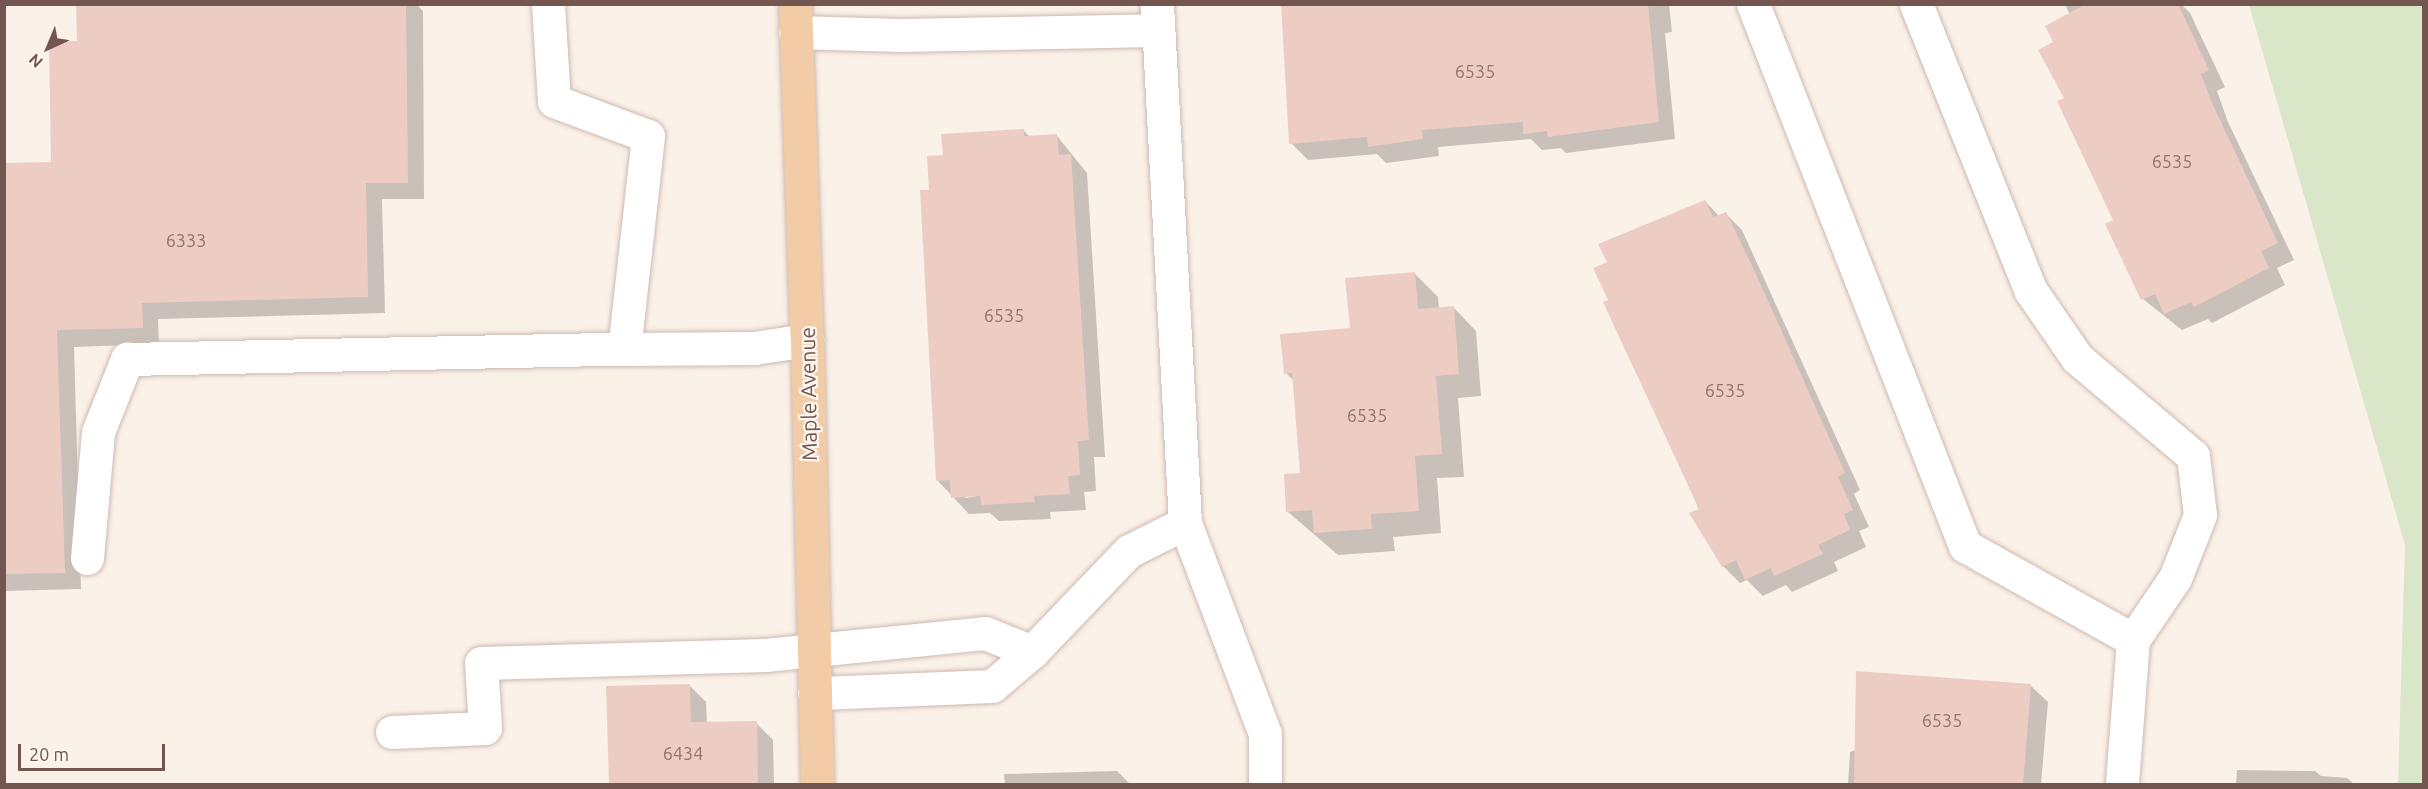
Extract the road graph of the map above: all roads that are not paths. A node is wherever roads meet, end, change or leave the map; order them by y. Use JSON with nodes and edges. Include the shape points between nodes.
{"nodes":[{"id":1,"x":548,"y":4,"type":"edge"},
{"id":2,"x":1753,"y":4,"type":"edge"},
{"id":3,"x":1916,"y":4,"type":"edge"},
{"id":4,"x":1156,"y":17,"type":"edge"},
{"id":5,"x":795,"y":18,"type":"edge"},
{"id":6,"x":807,"y":340,"type":"junction"},
{"id":7,"x":624,"y":349,"type":"junction"},
{"id":8,"x":1185,"y":523,"type":"junction"},
{"id":9,"x":87,"y":558,"type":"dead end"},
{"id":10,"x":2133,"y":640,"type":"junction"},
{"id":11,"x":813,"y":651,"type":"junction"},
{"id":12,"x":1032,"y":652,"type":"junction"},
{"id":13,"x":814,"y":693,"type":"junction"},
{"id":14,"x":392,"y":732,"type":"dead end"},
{"id":15,"x":817,"y":784,"type":"edge"},
{"id":16,"x":1265,"y":784,"type":"edge"},
{"id":17,"x":2122,"y":784,"type":"edge"}],
"edges":[{"from":1,"to":7,"type":"lane","via":[[554,101],[648,136]]},
{"from":2,"to":10,"type":"lane","via":[[1965,546]]},
{"from":3,"to":10,"type":"lane","via":[[2031,291],[2077,358],[2193,456],[2200,515],[2175,578]]},
{"from":4,"to":5,"type":"lane","via":[[901,35]]},
{"from":4,"to":8,"type":"lane"},
{"from":5,"to":6,"type":"main road","name":"Maple Avenue"},
{"from":6,"to":7,"type":"lane","via":[[754,348]]},
{"from":6,"to":11,"type":"main road","name":"Maple Avenue"},
{"from":7,"to":9,"type":"lane","via":[[127,359],[98,432]]},
{"from":8,"to":12,"type":"lane","via":[[1129,551]]},
{"from":8,"to":16,"type":"lane","via":[[1265,734]]},
{"from":10,"to":17,"type":"lane"},
{"from":11,"to":12,"type":"lane","via":[[985,633]]},
{"from":11,"to":13,"type":"main road","name":"Maple Avenue"},
{"from":11,"to":14,"type":"lane","via":[[481,663],[485,728]]},
{"from":12,"to":13,"type":"lane","via":[[992,686]]},
{"from":13,"to":15,"type":"main road","name":"Maple Avenue"}]}
